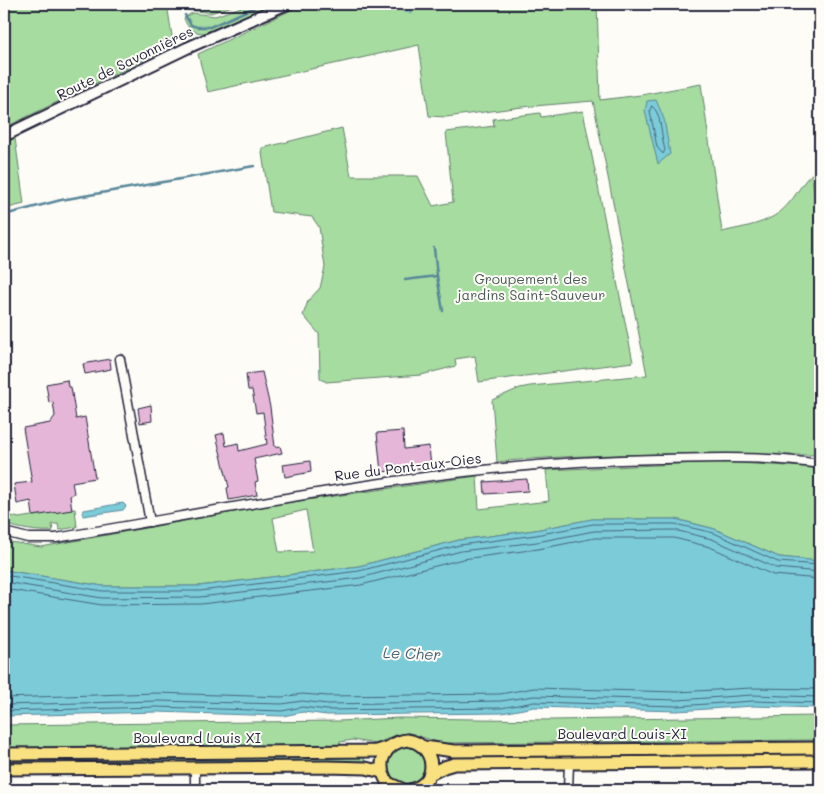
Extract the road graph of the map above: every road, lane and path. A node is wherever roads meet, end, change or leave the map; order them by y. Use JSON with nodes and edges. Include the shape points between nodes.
{"nodes":[{"id":1,"x":287,"y":4,"type":"edge"},
{"id":2,"x":4,"y":136,"type":"edge"},
{"id":3,"x":120,"y":359,"type":"dead end"},
{"id":4,"x":820,"y":464,"type":"edge"},
{"id":5,"x":150,"y":522,"type":"junction"},
{"id":6,"x":4,"y":532,"type":"edge"},
{"id":7,"x":389,"y":747,"type":"junction"},
{"id":8,"x":424,"y":747,"type":"junction"},
{"id":9,"x":820,"y":748,"type":"edge"},
{"id":10,"x":4,"y":754,"type":"edge"},
{"id":11,"x":820,"y":761,"type":"edge"},
{"id":12,"x":569,"y":763,"type":"junction"},
{"id":13,"x":195,"y":768,"type":"junction"},
{"id":14,"x":4,"y":770,"type":"edge"},
{"id":15,"x":382,"y":772,"type":"junction"},
{"id":16,"x":430,"y":774,"type":"junction"},
{"id":17,"x":391,"y":786,"type":"edge"},
{"id":18,"x":195,"y":790,"type":"edge"},
{"id":19,"x":410,"y":790,"type":"edge"},
{"id":20,"x":568,"y":790,"type":"edge"}],
"edges":[{"from":1,"to":2,"type":"main road","name":"Route de Savonnières"},
{"from":3,"to":5,"type":"street"},
{"from":4,"to":5,"type":"street","name":"Rue du Pont-aux-Oies","via":[[735,458],[532,464],[312,492]]},
{"from":5,"to":6,"type":"street","name":"Rue du Pont-aux-Oies","via":[[56,538],[28,538]]},
{"from":7,"to":8,"type":"main road","via":[[407,740]]},
{"from":7,"to":10,"type":"main road","name":"Boulevard Louis XI","via":[[376,751]]},
{"from":7,"to":15,"type":"main road","via":[[382,758]]},
{"from":8,"to":9,"type":"main road","name":"Boulevard Louis-XI","via":[[454,751]]},
{"from":8,"to":16,"type":"main road","via":[[431,760]]},
{"from":11,"to":12,"type":"main road","name":"Boulevard Louis-XI"},
{"from":12,"to":16,"type":"main road","name":"Boulevard Louis-XI","via":[[454,764]]},
{"from":12,"to":20,"type":"street"},
{"from":13,"to":14,"type":"main road"},
{"from":13,"to":15,"type":"main road","via":[[337,767]]},
{"from":13,"to":18,"type":"street"},
{"from":15,"to":17,"type":"main road"},
{"from":16,"to":19,"type":"main road","via":[[426,781]]},
{"from":17,"to":19,"type":"main road"}]}
